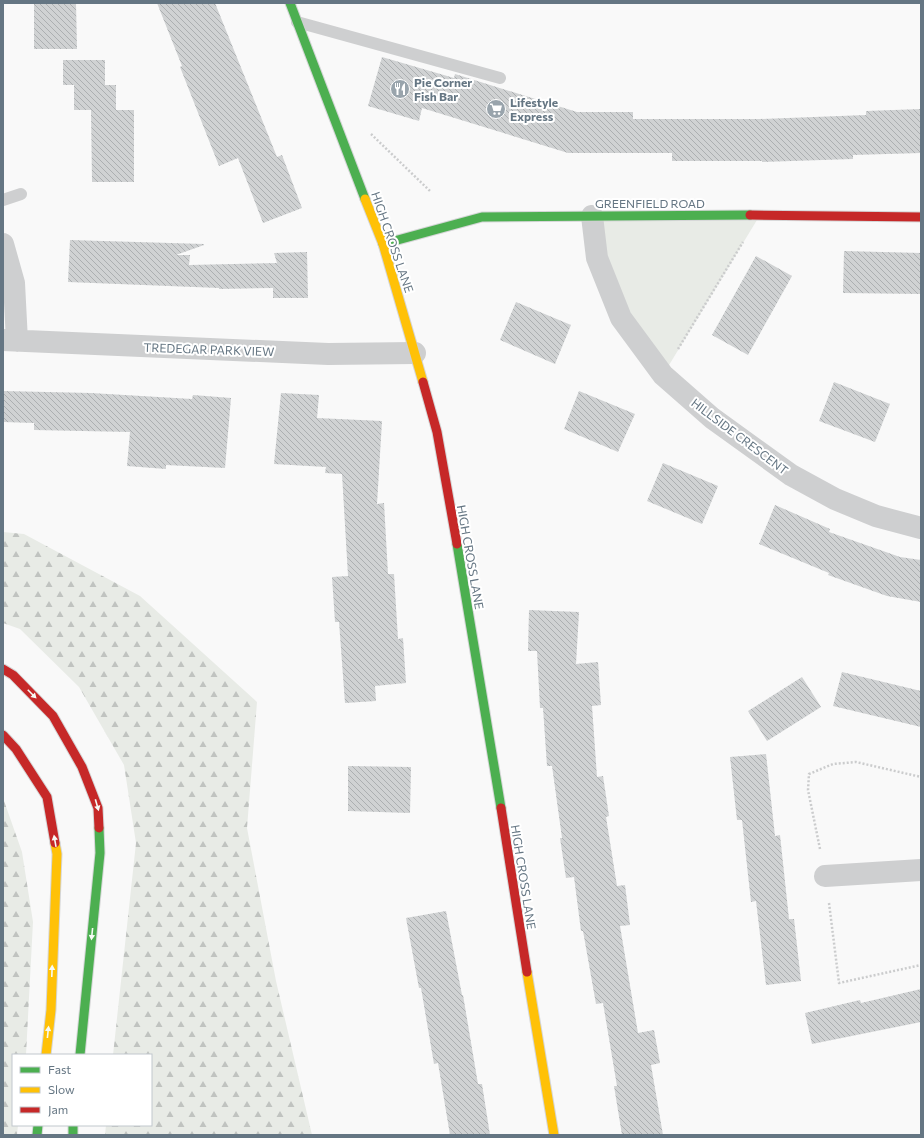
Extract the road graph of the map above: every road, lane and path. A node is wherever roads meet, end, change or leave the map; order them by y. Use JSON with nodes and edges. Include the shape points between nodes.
{"nodes":[{"id":1,"x":290,"y":3,"type":"edge"},
{"id":2,"x":297,"y":22,"type":"junction"},
{"id":3,"x":500,"y":78,"type":"dead end"},
{"id":4,"x":368,"y":130,"type":"dead end"},
{"id":5,"x":430,"y":191,"type":"dead end"},
{"id":6,"x":21,"y":194,"type":"dead end"},
{"id":7,"x":3,"y":200,"type":"edge"},
{"id":8,"x":760,"y":214,"type":"junction"},
{"id":9,"x":592,"y":216,"type":"junction"},
{"id":10,"x":921,"y":217,"type":"edge"},
{"id":11,"x":3,"y":244,"type":"edge"},
{"id":12,"x":383,"y":244,"type":"junction"},
{"id":13,"x":10,"y":341,"type":"edge"},
{"id":14,"x":415,"y":353,"type":"junction"},
{"id":15,"x":663,"y":375,"type":"junction"},
{"id":16,"x":921,"y":528,"type":"edge"},
{"id":17,"x":3,"y":668,"type":"edge"},
{"id":18,"x":3,"y":735,"type":"edge"},
{"id":19,"x":921,"y":870,"type":"edge"},
{"id":20,"x":825,"y":876,"type":"dead end"},
{"id":21,"x":46,"y":1054,"type":"edge"},
{"id":22,"x":80,"y":1054,"type":"edge"},
{"id":23,"x":554,"y":1135,"type":"edge"}],
"edges":[{"from":1,"to":2,"type":"main road","name":"HIGH CROSS LANE"},
{"from":2,"to":3,"type":"lane"},
{"from":2,"to":12,"type":"main road","name":"HIGH CROSS LANE"},
{"from":4,"to":5,"type":"path"},
{"from":6,"to":7,"type":"lane"},
{"from":8,"to":9,"type":"main road","name":"GREENFIELD ROAD"},
{"from":8,"to":10,"type":"main road","name":"GREENFIELD ROAD"},
{"from":8,"to":15,"type":"path"},
{"from":9,"to":12,"type":"main road","name":"GREENFIELD ROAD","via":[[482,217]]},
{"from":9,"to":15,"type":"street","name":"HILLSIDE CRESCENT","via":[[597,258],[621,318]]},
{"from":11,"to":13,"type":"street","via":[[14,283]]},
{"from":12,"to":14,"type":"main road","name":"HIGH CROSS LANE"},
{"from":13,"to":14,"type":"street","name":"TREDEGAR PARK VIEW","via":[[328,354]]},
{"from":14,"to":23,"type":"main road","name":"HIGH CROSS LANE","via":[[437,432],[463,577]]},
{"from":15,"to":16,"type":"street","name":"HILLSIDE CRESCENT","via":[[712,418],[791,475],[835,499],[876,516]]},
{"from":17,"to":22,"type":"main road","one_way":true,"via":[[53,716],[82,766],[98,808],[100,853]]},
{"from":21,"to":18,"type":"main road","one_way":true,"via":[[51,1010],[57,854],[47,797],[16,749]]},
{"from":19,"to":20,"type":"street"}]}
